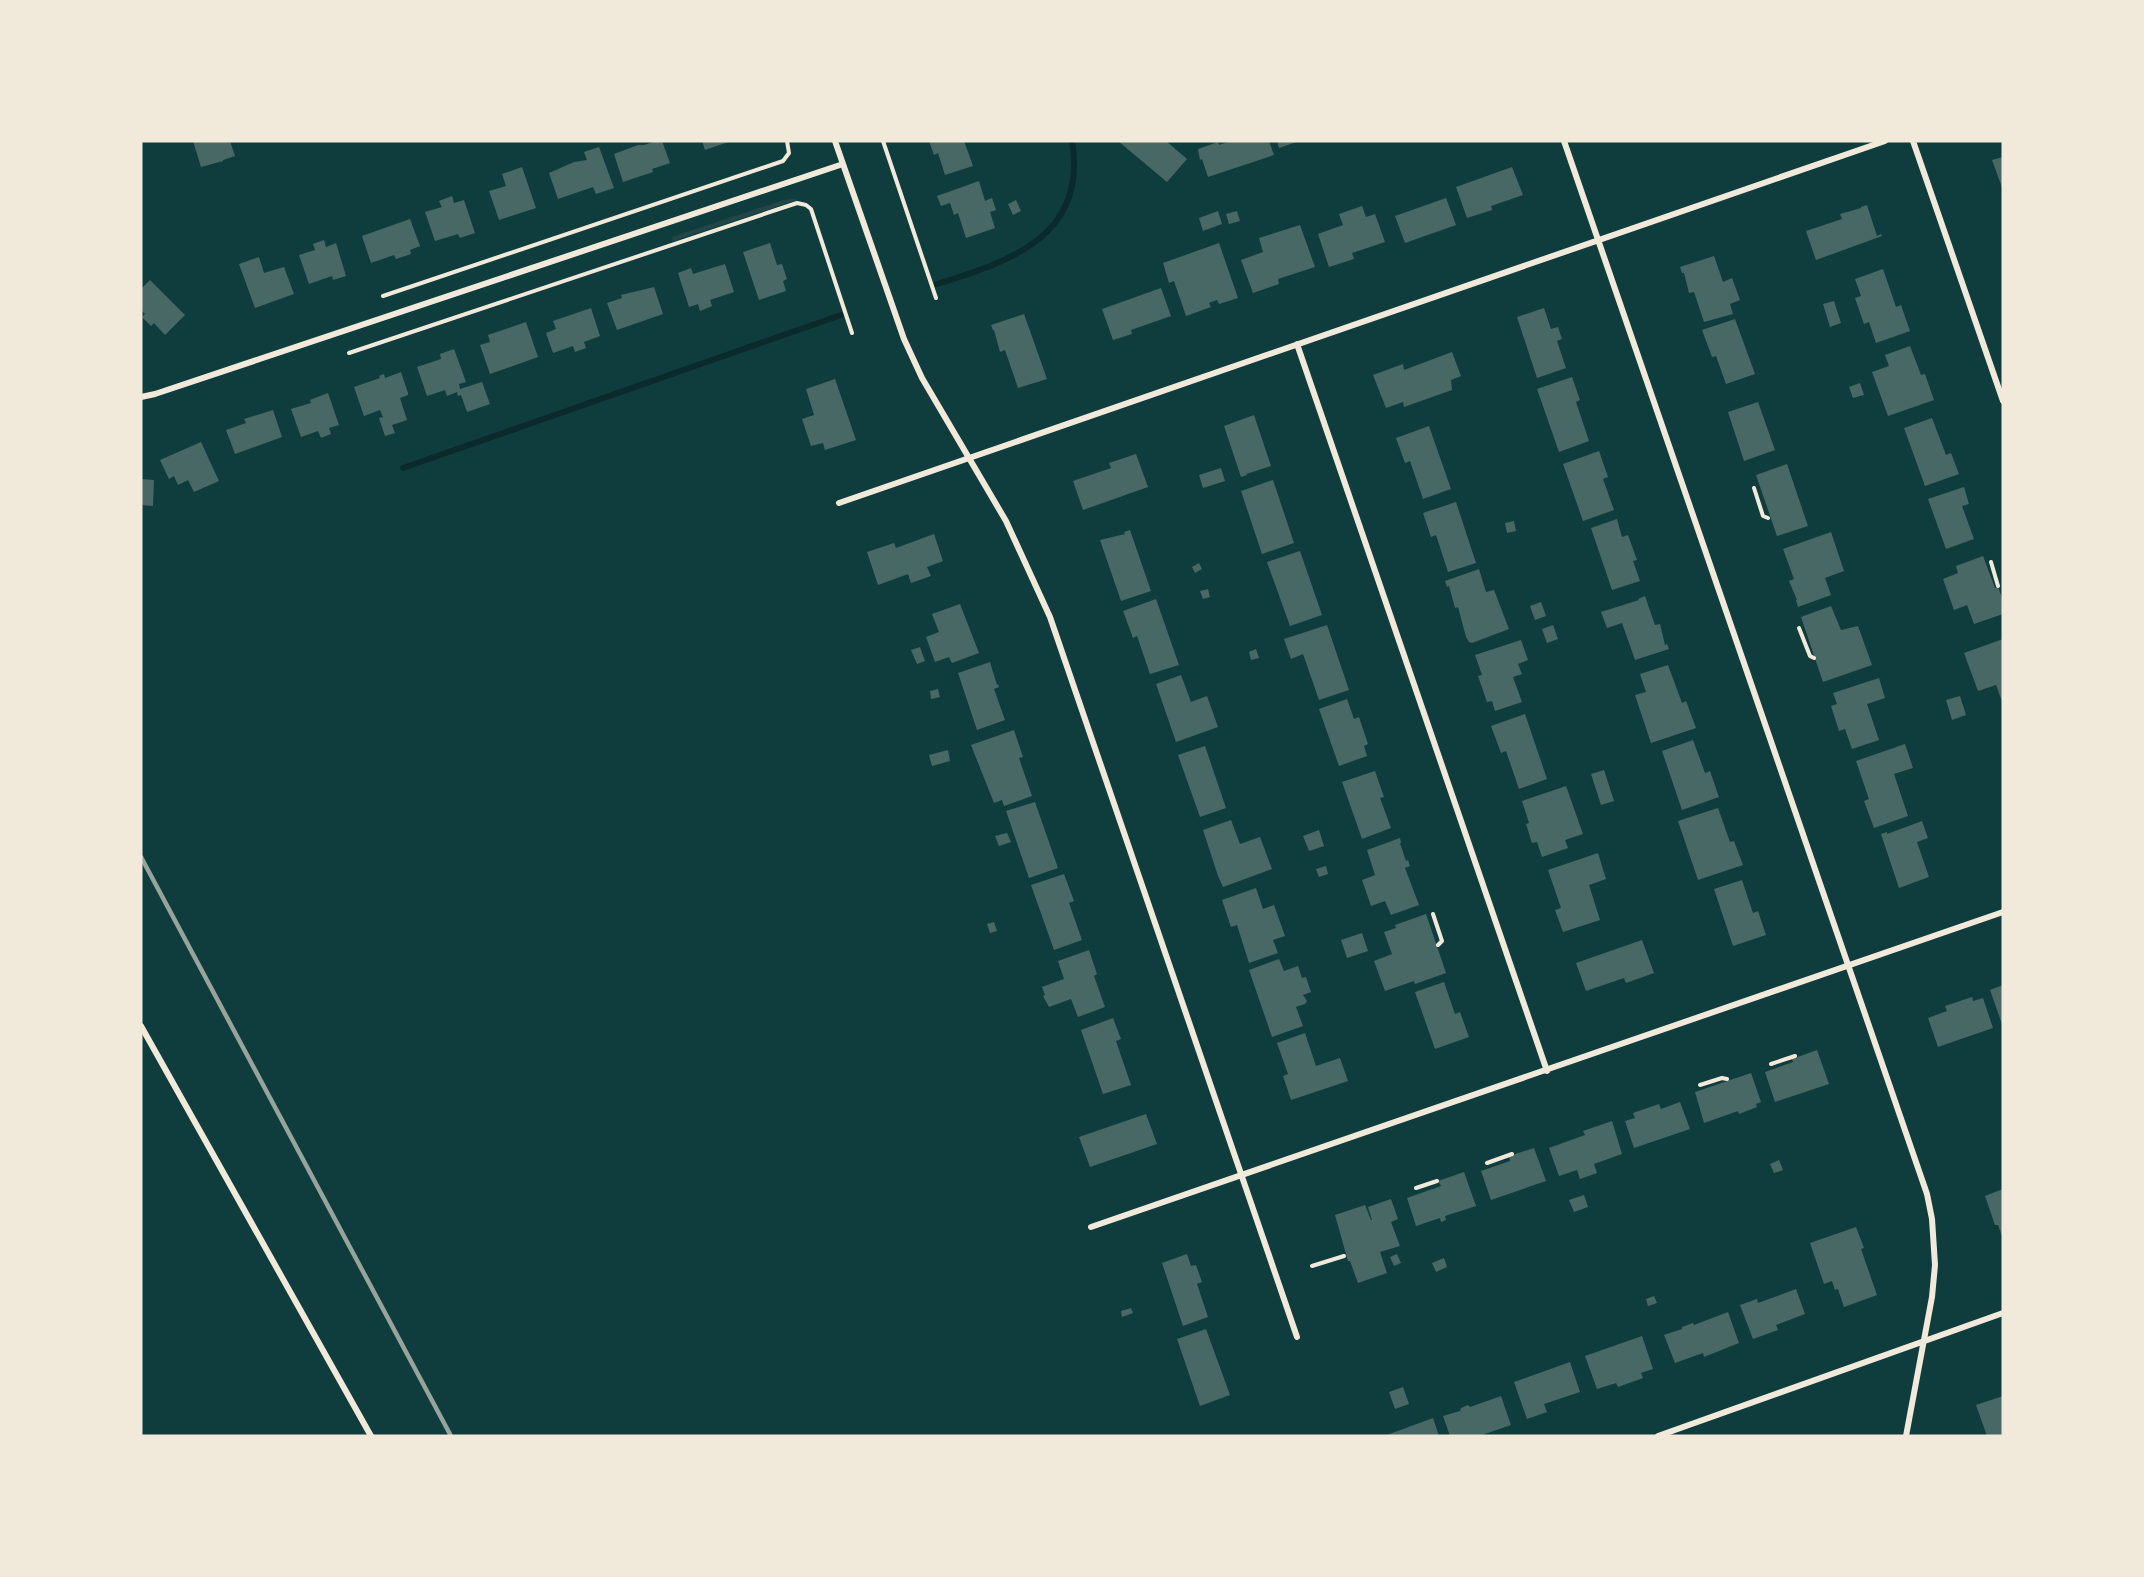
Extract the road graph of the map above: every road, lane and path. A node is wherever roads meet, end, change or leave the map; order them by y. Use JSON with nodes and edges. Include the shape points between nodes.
{"nodes":[{"id":1,"x":788,"y":141,"type":"edge"},
{"id":2,"x":835,"y":141,"type":"edge"},
{"id":3,"x":883,"y":141,"type":"edge"},
{"id":4,"x":1564,"y":141,"type":"edge"},
{"id":5,"x":1885,"y":141,"type":"edge"},
{"id":6,"x":1913,"y":141,"type":"edge"},
{"id":7,"x":843,"y":164,"type":"junction"},
{"id":8,"x":1598,"y":240,"type":"junction"},
{"id":9,"x":383,"y":296,"type":"dead end"},
{"id":10,"x":936,"y":298,"type":"dead end"},
{"id":11,"x":852,"y":333,"type":"dead end"},
{"id":12,"x":1297,"y":345,"type":"junction"},
{"id":13,"x":349,"y":353,"type":"dead end"},
{"id":14,"x":141,"y":397,"type":"edge"},
{"id":15,"x":2003,"y":401,"type":"edge"},
{"id":16,"x":968,"y":459,"type":"junction"},
{"id":17,"x":1754,"y":488,"type":"dead end"},
{"id":18,"x":839,"y":503,"type":"dead end"},
{"id":19,"x":1768,"y":518,"type":"dead end"},
{"id":20,"x":1991,"y":562,"type":"dead end"},
{"id":21,"x":1998,"y":586,"type":"dead end"},
{"id":22,"x":1799,"y":628,"type":"dead end"},
{"id":23,"x":1814,"y":658,"type":"dead end"},
{"id":24,"x":2003,"y":912,"type":"edge"},
{"id":25,"x":1432,"y":914,"type":"dead end"},
{"id":26,"x":1438,"y":945,"type":"dead end"},
{"id":27,"x":1848,"y":966,"type":"junction"},
{"id":28,"x":141,"y":1026,"type":"edge"},
{"id":29,"x":1795,"y":1056,"type":"dead end"},
{"id":30,"x":1771,"y":1064,"type":"dead end"},
{"id":31,"x":1547,"y":1071,"type":"junction"},
{"id":32,"x":1727,"y":1079,"type":"dead end"},
{"id":33,"x":1700,"y":1085,"type":"dead end"},
{"id":34,"x":1512,"y":1154,"type":"dead end"},
{"id":35,"x":1487,"y":1162,"type":"dead end"},
{"id":36,"x":1243,"y":1175,"type":"junction"},
{"id":37,"x":1437,"y":1181,"type":"dead end"},
{"id":38,"x":1416,"y":1188,"type":"dead end"},
{"id":39,"x":1090,"y":1227,"type":"dead end"},
{"id":40,"x":1344,"y":1256,"type":"dead end"},
{"id":41,"x":1312,"y":1266,"type":"dead end"},
{"id":42,"x":2003,"y":1313,"type":"edge"},
{"id":43,"x":1297,"y":1337,"type":"dead end"},
{"id":44,"x":1923,"y":1341,"type":"junction"},
{"id":45,"x":371,"y":1436,"type":"edge"},
{"id":46,"x":1658,"y":1436,"type":"edge"},
{"id":47,"x":1905,"y":1436,"type":"edge"}],
"edges":[{"from":1,"to":9,"type":"path","via":[[789,153],[783,161]]},
{"from":2,"to":7,"type":"street"},
{"from":3,"to":10,"type":"path"},
{"from":4,"to":8,"type":"street"},
{"from":5,"to":8,"type":"street"},
{"from":6,"to":15,"type":"street"},
{"from":7,"to":14,"type":"street"},
{"from":7,"to":16,"type":"street","via":[[904,339]]},
{"from":8,"to":12,"type":"street"},
{"from":8,"to":27,"type":"street"},
{"from":11,"to":13,"type":"path","via":[[811,209],[797,203]]},
{"from":12,"to":16,"type":"street"},
{"from":12,"to":31,"type":"street"},
{"from":16,"to":18,"type":"street"},
{"from":16,"to":36,"type":"street","via":[[1019,545],[1050,617]]},
{"from":17,"to":19,"type":"path","via":[[1763,516]]},
{"from":20,"to":21,"type":"path"},
{"from":22,"to":23,"type":"path"},
{"from":24,"to":27,"type":"street"},
{"from":25,"to":26,"type":"path","via":[[1442,941]]},
{"from":27,"to":31,"type":"street"},
{"from":27,"to":44,"type":"street","via":[[1927,1194],[1935,1265]]},
{"from":28,"to":45,"type":"street"},
{"from":29,"to":30,"type":"path"},
{"from":31,"to":36,"type":"street"},
{"from":32,"to":33,"type":"path"},
{"from":34,"to":35,"type":"path"},
{"from":36,"to":39,"type":"street"},
{"from":36,"to":43,"type":"street"},
{"from":37,"to":38,"type":"path"},
{"from":40,"to":41,"type":"path"},
{"from":42,"to":44,"type":"street"},
{"from":44,"to":46,"type":"street"},
{"from":44,"to":47,"type":"street"}]}
